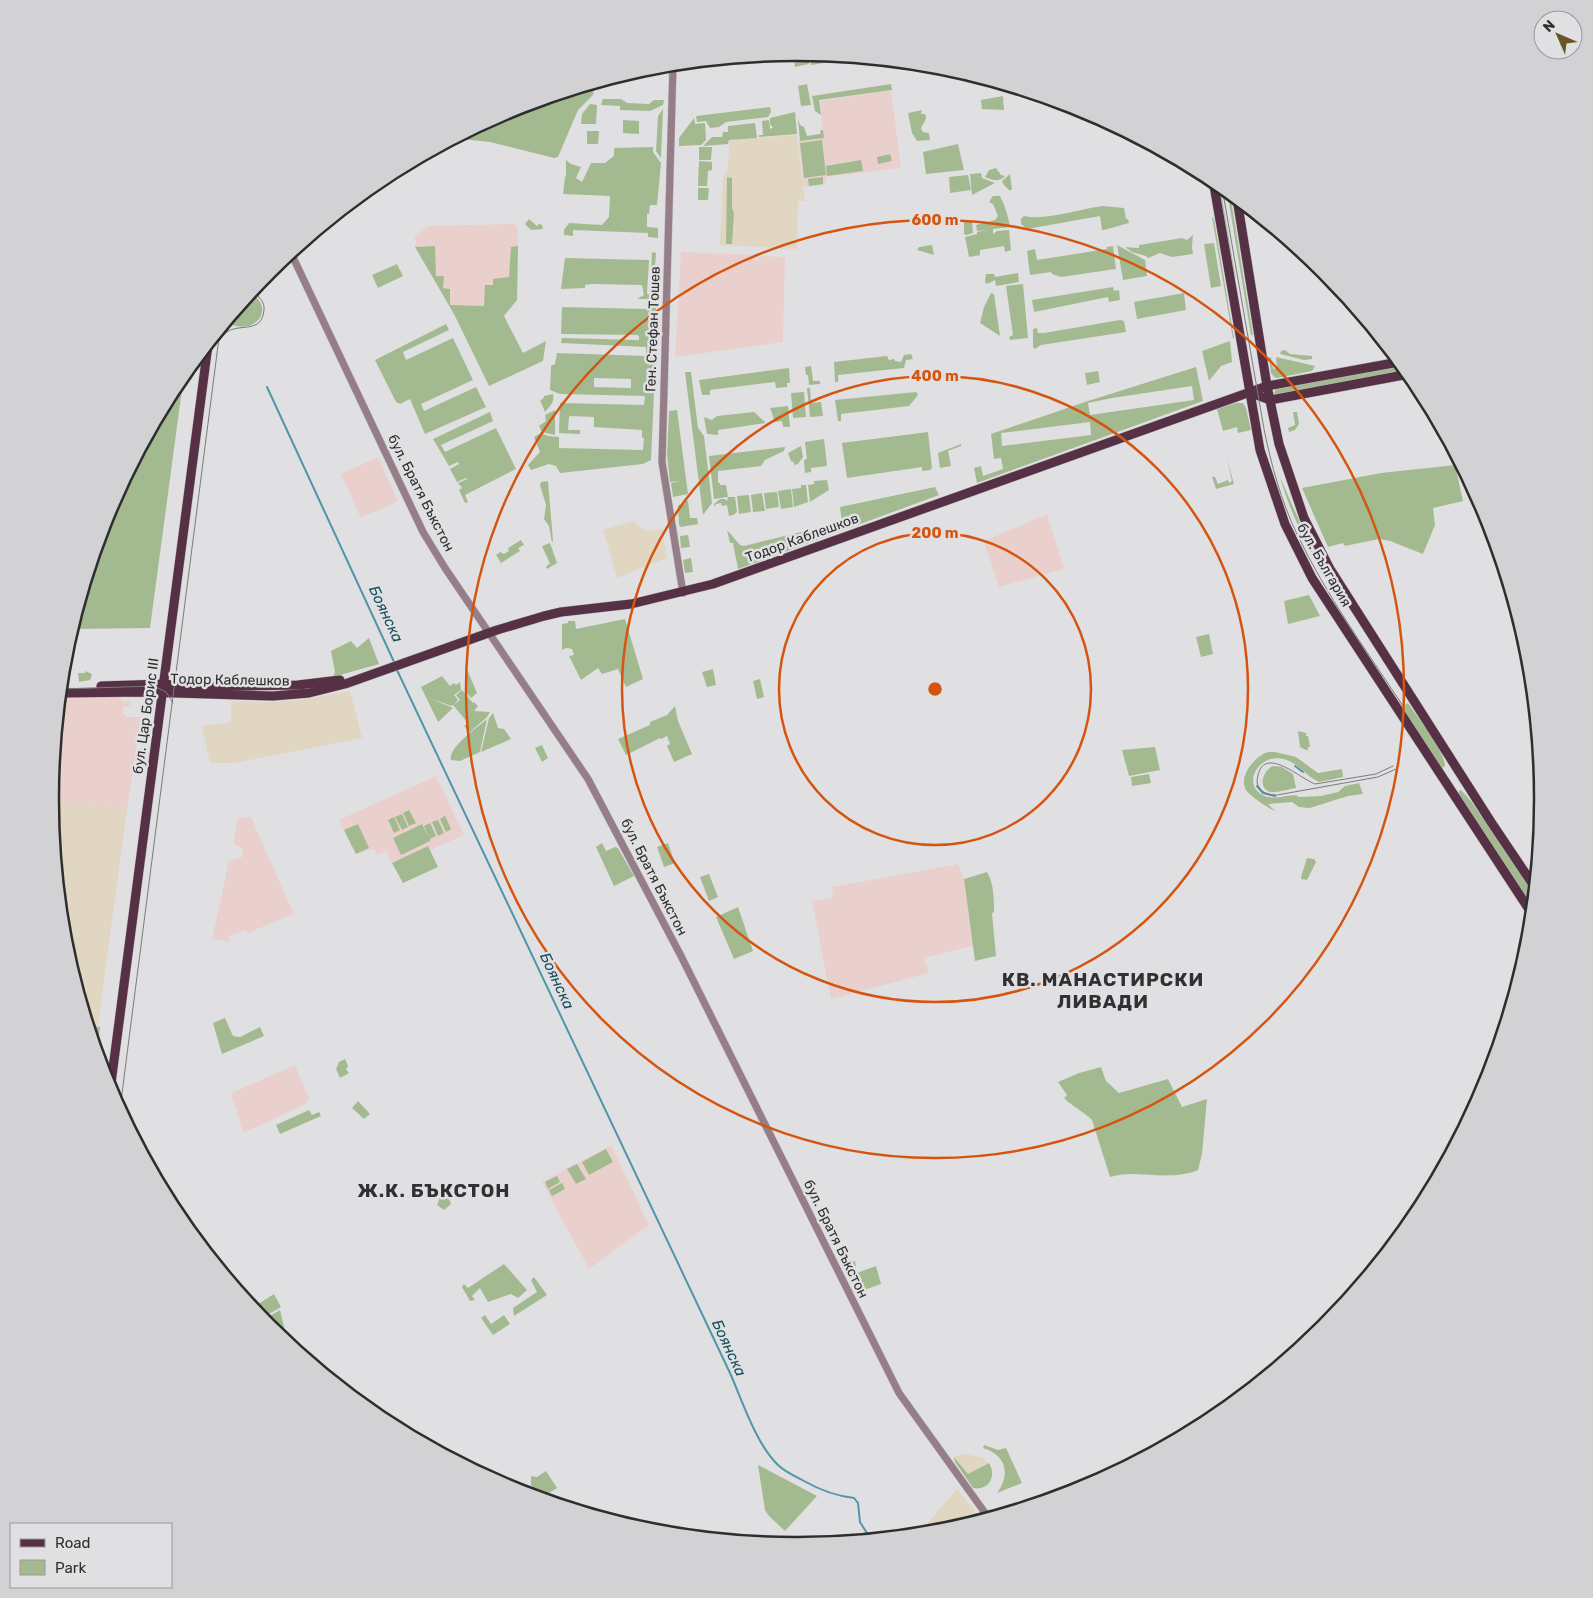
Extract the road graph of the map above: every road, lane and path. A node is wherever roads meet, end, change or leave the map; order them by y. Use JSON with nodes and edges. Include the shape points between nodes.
{"nodes":[{"id":1,"x":673,"y":72,"type":"edge"},
{"id":2,"x":1215,"y":192,"type":"edge"},
{"id":3,"x":1239,"y":209,"type":"edge"},
{"id":4,"x":294,"y":259,"type":"edge"},
{"id":5,"x":207,"y":356,"type":"edge"},
{"id":6,"x":1391,"y":363,"type":"edge"},
{"id":7,"x":1400,"y":376,"type":"edge"},
{"id":8,"x":1267,"y":386,"type":"junction"},
{"id":9,"x":1249,"y":392,"type":"junction"},
{"id":10,"x":1270,"y":400,"type":"junction"},
{"id":11,"x":683,"y":593,"type":"junction"},
{"id":12,"x":490,"y":633,"type":"junction"},
{"id":13,"x":68,"y":687,"type":"edge"},
{"id":14,"x":163,"y":688,"type":"junction"},
{"id":15,"x":67,"y":693,"type":"edge"},
{"id":16,"x":1530,"y":879,"type":"edge"},
{"id":17,"x":1526,"y":905,"type":"edge"},
{"id":18,"x":112,"y":1074,"type":"edge"},
{"id":19,"x":985,"y":1513,"type":"edge"}],
"edges":[{"from":1,"to":11,"type":"street","name":"Ген. Стефан Тошев","via":[[662,462]]},
{"from":2,"to":9,"type":"main road","name":"бул. България"},
{"from":3,"to":8,"type":"main road","name":"бул. България"},
{"from":4,"to":12,"type":"street","name":"бул. Братя Бъкстон","via":[[424,532]]},
{"from":5,"to":14,"type":"main road","name":"бул. Цар Борис III"},
{"from":6,"to":8,"type":"main road","name":"Тодор Каблешков"},
{"from":7,"to":10,"type":"main road"},
{"from":8,"to":9,"type":"main road","name":"Тодор Каблешков"},
{"from":8,"to":10,"type":"main road","name":"бул. България"},
{"from":9,"to":10,"type":"main road"},
{"from":9,"to":11,"type":"main road","name":"Тодор Каблешков","via":[[747,573]]},
{"from":9,"to":17,"type":"main road","name":"бул. България","via":[[1260,450],[1273,491],[1285,524],[1312,578]]},
{"from":10,"to":16,"type":"main road","name":"бул. България","via":[[1290,480],[1304,518],[1330,569]]},
{"from":11,"to":12,"type":"main road","name":"Тодор Каблешков","via":[[632,604],[561,612]]},
{"from":12,"to":14,"type":"main road","name":"Тодор Каблешков","via":[[356,680],[298,685]]},
{"from":12,"to":19,"type":"street","name":"бул. Братя Бъкстон","via":[[602,804],[899,1393]]},
{"from":13,"to":14,"type":"main road"},
{"from":14,"to":15,"type":"main road"},
{"from":14,"to":18,"type":"main road","name":"бул. Цар Борис III"}]}
